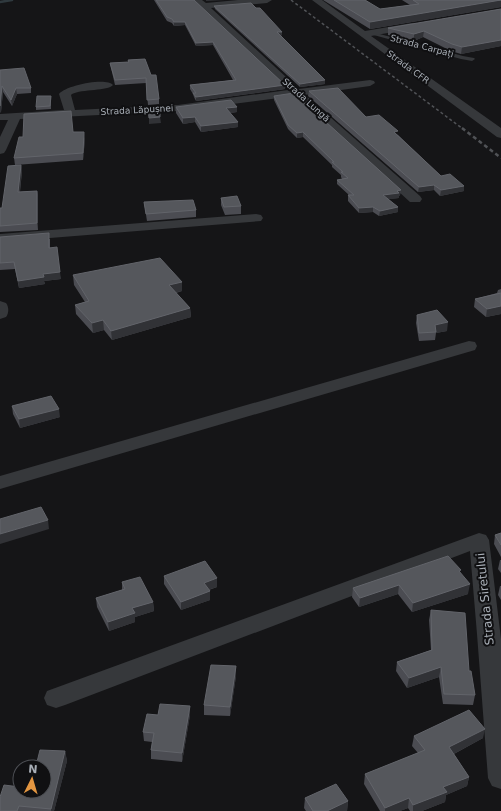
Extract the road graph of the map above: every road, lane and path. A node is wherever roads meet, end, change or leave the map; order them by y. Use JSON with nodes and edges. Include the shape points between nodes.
{"nodes":[{"id":1,"x":267,"y":0,"type":"edge"},
{"id":2,"x":316,"y":0,"type":"edge"},
{"id":3,"x":200,"y":3,"type":"edge"},
{"id":4,"x":425,"y":24,"type":"edge"},
{"id":5,"x":368,"y":33,"type":"junction"},
{"id":6,"x":472,"y":59,"type":"dead end"},
{"id":7,"x":370,"y":83,"type":"dead end"},
{"id":8,"x":108,"y":85,"type":"dead end"},
{"id":9,"x":297,"y":93,"type":"junction"},
{"id":10,"x":70,"y":114,"type":"junction"},
{"id":11,"x":16,"y":116,"type":"junction"},
{"id":12,"x":0,"y":117,"type":"edge"},
{"id":13,"x":501,"y":134,"type":"edge"},
{"id":14,"x":0,"y":150,"type":"edge"},
{"id":15,"x":415,"y":199,"type":"dead end"},
{"id":16,"x":256,"y":218,"type":"dead end"},
{"id":17,"x":0,"y":238,"type":"edge"},
{"id":18,"x":0,"y":306,"type":"edge"},
{"id":19,"x":0,"y":314,"type":"edge"},
{"id":20,"x":469,"y":346,"type":"dead end"},
{"id":21,"x":0,"y":483,"type":"edge"},
{"id":22,"x":56,"y":698,"type":"dead end"},
{"id":23,"x":501,"y":778,"type":"edge"}],
"edges":[{"from":1,"to":3,"type":"street"},
{"from":2,"to":5,"type":"street","name":"Strada CFR"},
{"from":3,"to":9,"type":"street","name":"Strada Lungă"},
{"from":4,"to":5,"type":"street","name":"Strada Carpați"},
{"from":5,"to":6,"type":"lane","name":"Strada Carpați"},
{"from":5,"to":13,"type":"street","name":"Strada CFR"},
{"from":7,"to":9,"type":"street","name":"Strada Lăpușnei"},
{"from":8,"to":10,"type":"street","via":[[68,90],[65,94]]},
{"from":9,"to":10,"type":"street","name":"Strada Lăpușnei","via":[[178,108]]},
{"from":9,"to":15,"type":"street","name":"Strada Lungă"},
{"from":10,"to":11,"type":"street","name":"Strada Lăpușnei"},
{"from":11,"to":12,"type":"street","name":"Strada Lăpușnei"},
{"from":11,"to":14,"type":"street"},
{"from":16,"to":17,"type":"street"},
{"from":18,"to":19,"type":"street"},
{"from":20,"to":21,"type":"street"},
{"from":22,"to":23,"type":"street","name":"Strada Siretului","via":[[479,540]]}]}
